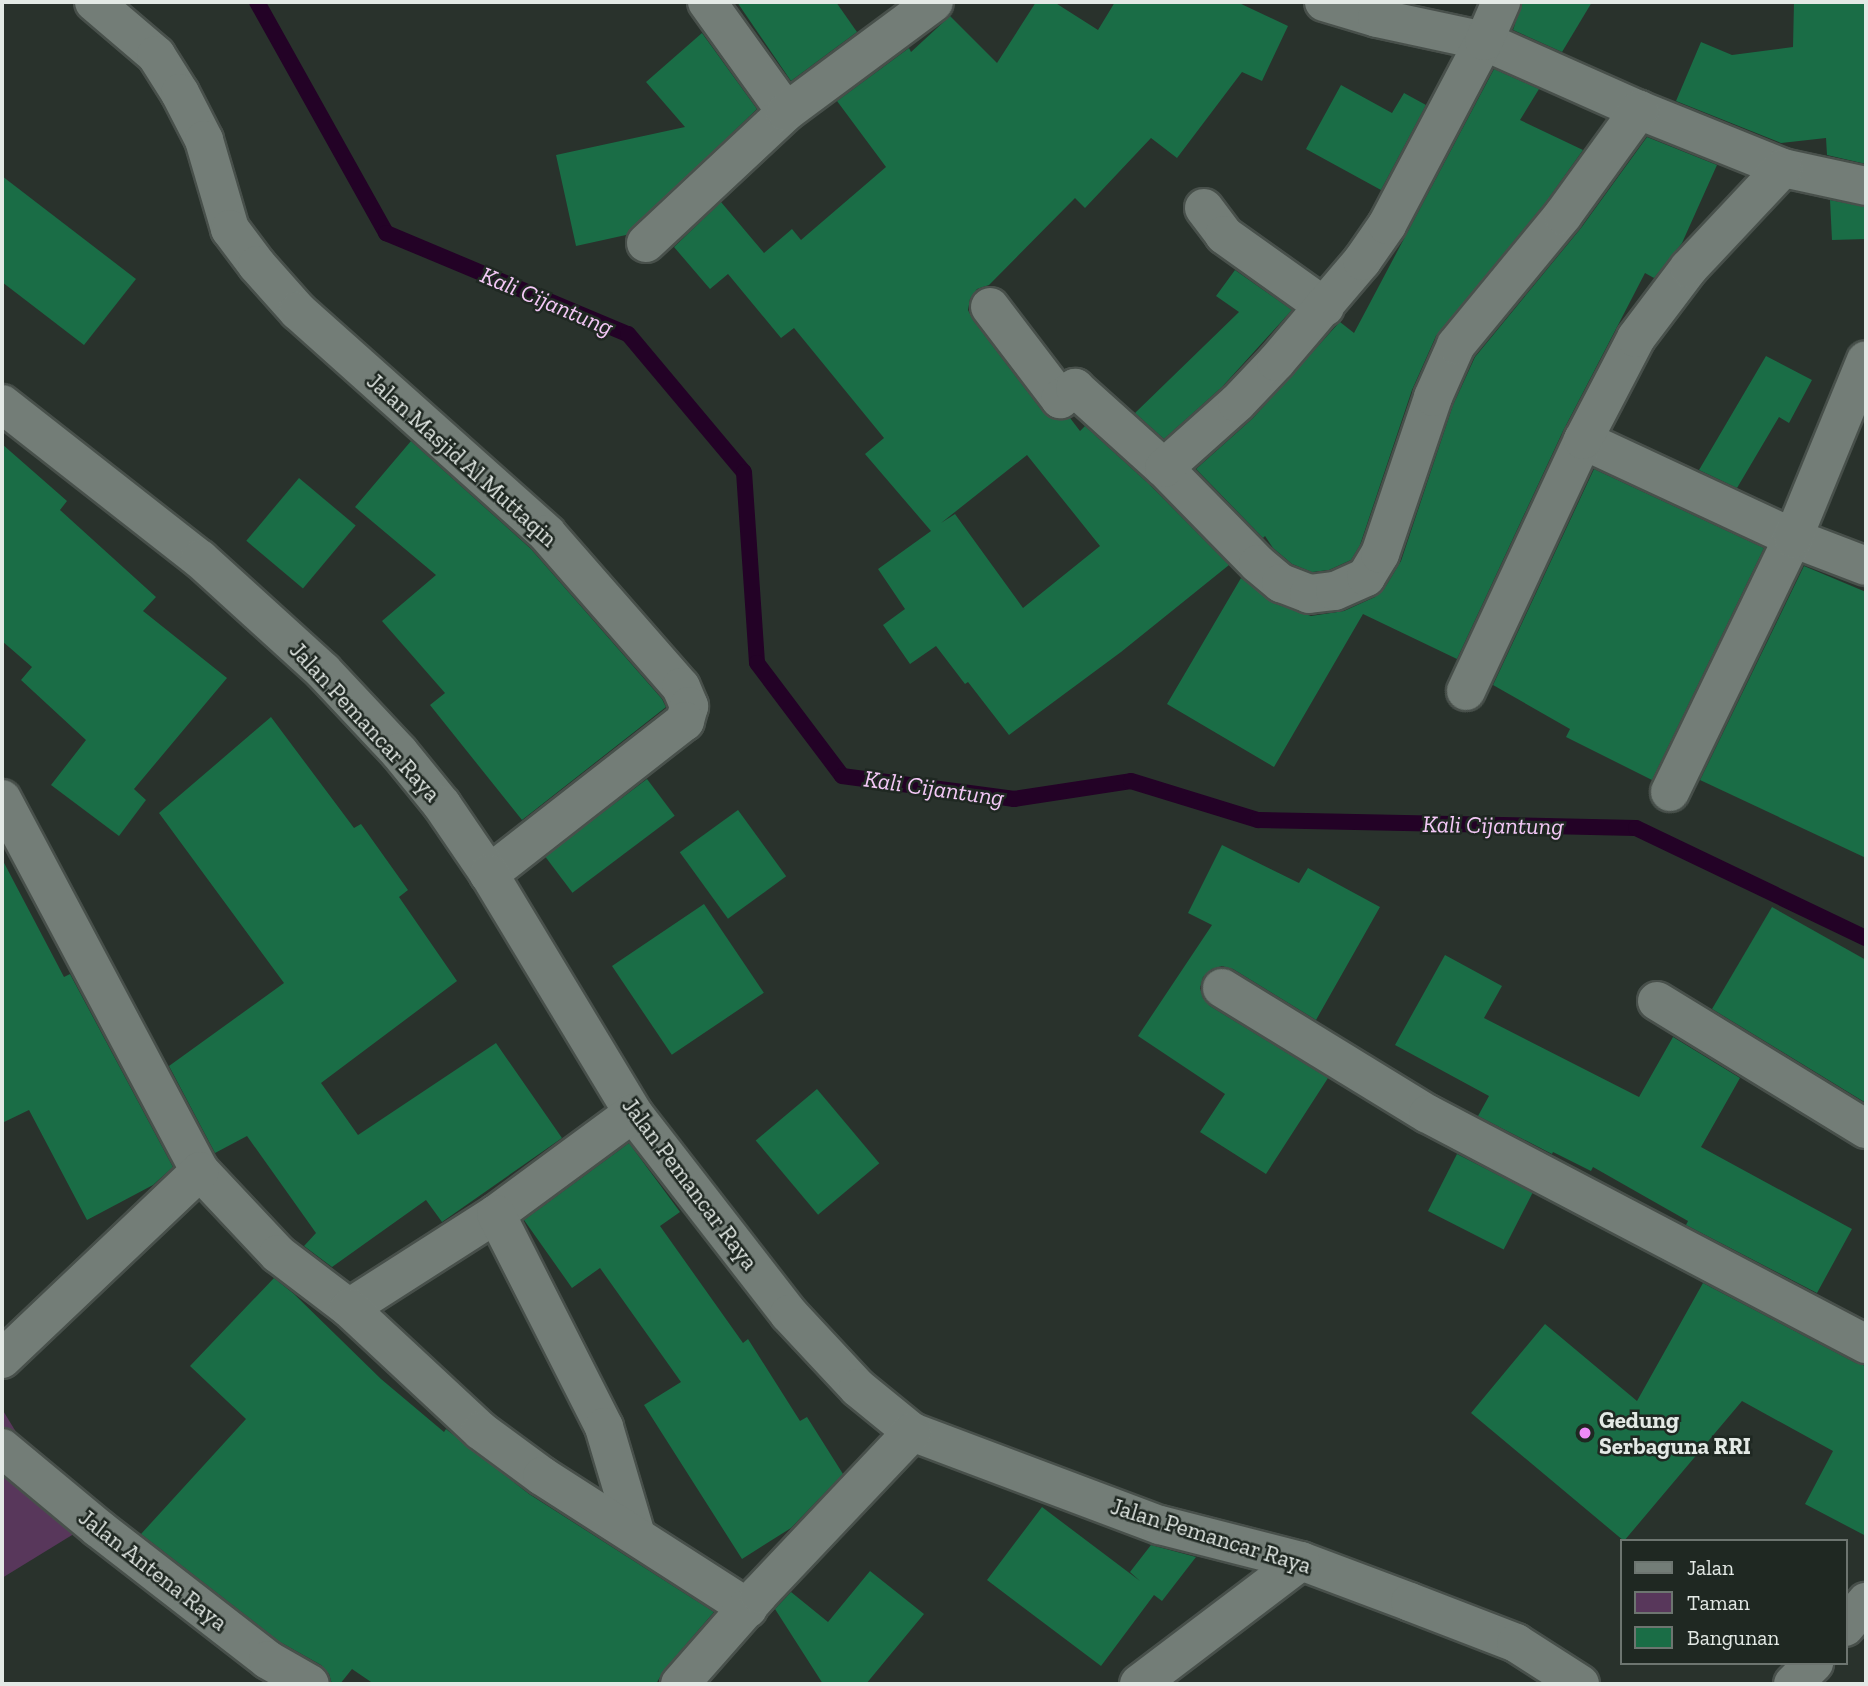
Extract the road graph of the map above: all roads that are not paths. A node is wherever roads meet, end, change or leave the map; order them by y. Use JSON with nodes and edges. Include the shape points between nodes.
{"nodes":[{"id":1,"x":94,"y":2,"type":"edge"},
{"id":2,"x":707,"y":2,"type":"edge"},
{"id":3,"x":934,"y":2,"type":"edge"},
{"id":4,"x":1324,"y":2,"type":"edge"},
{"id":5,"x":1502,"y":2,"type":"edge"},
{"id":6,"x":1484,"y":41,"type":"junction"},
{"id":7,"x":1639,"y":110,"type":"junction"},
{"id":8,"x":786,"y":112,"type":"junction"},
{"id":9,"x":1783,"y":168,"type":"junction"},
{"id":10,"x":1866,"y":186,"type":"edge"},
{"id":11,"x":1204,"y":208,"type":"dead end"},
{"id":12,"x":646,"y":243,"type":"dead end"},
{"id":13,"x":990,"y":307,"type":"dead end"},
{"id":14,"x":1325,"y":307,"type":"junction"},
{"id":15,"x":1866,"y":360,"type":"edge"},
{"id":16,"x":2,"y":404,"type":"edge"},
{"id":17,"x":1583,"y":440,"type":"junction"},
{"id":18,"x":1164,"y":468,"type":"junction"},
{"id":19,"x":1793,"y":538,"type":"junction"},
{"id":20,"x":1866,"y":566,"type":"edge"},
{"id":21,"x":1466,"y":691,"type":"dead end"},
{"id":22,"x":1670,"y":792,"type":"dead end"},
{"id":23,"x":2,"y":799,"type":"edge"},
{"id":24,"x":489,"y":874,"type":"junction"},
{"id":25,"x":1222,"y":988,"type":"dead end"},
{"id":26,"x":1657,"y":1001,"type":"dead end"},
{"id":27,"x":633,"y":1113,"type":"junction"},
{"id":28,"x":1866,"y":1129,"type":"edge"},
{"id":29,"x":200,"y":1171,"type":"junction"},
{"id":30,"x":496,"y":1214,"type":"junction"},
{"id":31,"x":349,"y":1308,"type":"junction"},
{"id":32,"x":1866,"y":1344,"type":"edge"},
{"id":33,"x":2,"y":1359,"type":"edge"},
{"id":34,"x":912,"y":1432,"type":"junction"},
{"id":35,"x":2,"y":1448,"type":"edge"},
{"id":36,"x":636,"y":1535,"type":"junction"},
{"id":37,"x":1301,"y":1561,"type":"junction"},
{"id":38,"x":1866,"y":1602,"type":"edge"},
{"id":39,"x":748,"y":1608,"type":"junction"},
{"id":40,"x":1847,"y":1626,"type":"edge"},
{"id":41,"x":1812,"y":1665,"type":"edge"},
{"id":42,"x":310,"y":1684,"type":"edge"},
{"id":43,"x":680,"y":1684,"type":"edge"},
{"id":44,"x":1139,"y":1684,"type":"edge"},
{"id":45,"x":1580,"y":1684,"type":"edge"},
{"id":46,"x":1793,"y":1684,"type":"edge"}],
"edges":[{"from":1,"to":24,"type":"street","name":"Jalan Masjid Al Muttaqin","via":[[156,55],[180,93],[204,140],[230,229],[257,265],[298,311],[547,534],[681,687],[689,706],[685,721]]},
{"from":2,"to":8,"type":"street"},
{"from":3,"to":8,"type":"street"},
{"from":4,"to":6,"type":"street"},
{"from":5,"to":6,"type":"street"},
{"from":6,"to":7,"type":"street"},
{"from":6,"to":14,"type":"street","via":[[1387,225]]},
{"from":7,"to":9,"type":"street"},
{"from":7,"to":18,"type":"street","via":[[1563,215],[1456,345],[1433,397],[1380,554],[1366,577],[1335,591],[1309,594],[1282,583],[1225,533]]},
{"from":8,"to":12,"type":"street"},
{"from":9,"to":10,"type":"street"},
{"from":9,"to":17,"type":"street","via":[[1689,268],[1636,338]]},
{"from":11,"to":14,"type":"street","via":[[1224,235]]},
{"from":13,"to":18,"type":"street","via":[[1060,400],[1075,388]]},
{"from":14,"to":18,"type":"street","via":[[1237,403]]},
{"from":15,"to":19,"type":"street"},
{"from":16,"to":24,"type":"street","name":"Jalan Pemancar Raya","via":[[200,559],[323,671],[442,805]]},
{"from":17,"to":19,"type":"street"},
{"from":17,"to":21,"type":"street"},
{"from":19,"to":20,"type":"street"},
{"from":19,"to":22,"type":"street"},
{"from":23,"to":29,"type":"street"},
{"from":24,"to":27,"type":"street","name":"Jalan Pemancar Raya"},
{"from":25,"to":32,"type":"street","via":[[1428,1114]]},
{"from":26,"to":28,"type":"street"},
{"from":27,"to":30,"type":"street"},
{"from":27,"to":34,"type":"street","name":"Jalan Pemancar Raya","via":[[789,1314],[858,1388]]},
{"from":29,"to":31,"type":"street","via":[[278,1254]]},
{"from":29,"to":33,"type":"street"},
{"from":30,"to":31,"type":"street"},
{"from":30,"to":36,"type":"street","via":[[604,1427]]},
{"from":31,"to":36,"type":"street","via":[[481,1431]]},
{"from":34,"to":37,"type":"street","name":"Jalan Pemancar Raya","via":[[1160,1525]]},
{"from":34,"to":39,"type":"street"},
{"from":35,"to":42,"type":"street","name":"Jalan Antena Raya","via":[[268,1660]]},
{"from":36,"to":39,"type":"street"},
{"from":37,"to":44,"type":"street"},
{"from":37,"to":45,"type":"street","name":"Jalan Pemancar Raya","via":[[1516,1643]]},
{"from":38,"to":40,"type":"street"},
{"from":39,"to":43,"type":"street"},
{"from":41,"to":46,"type":"street"}]}
